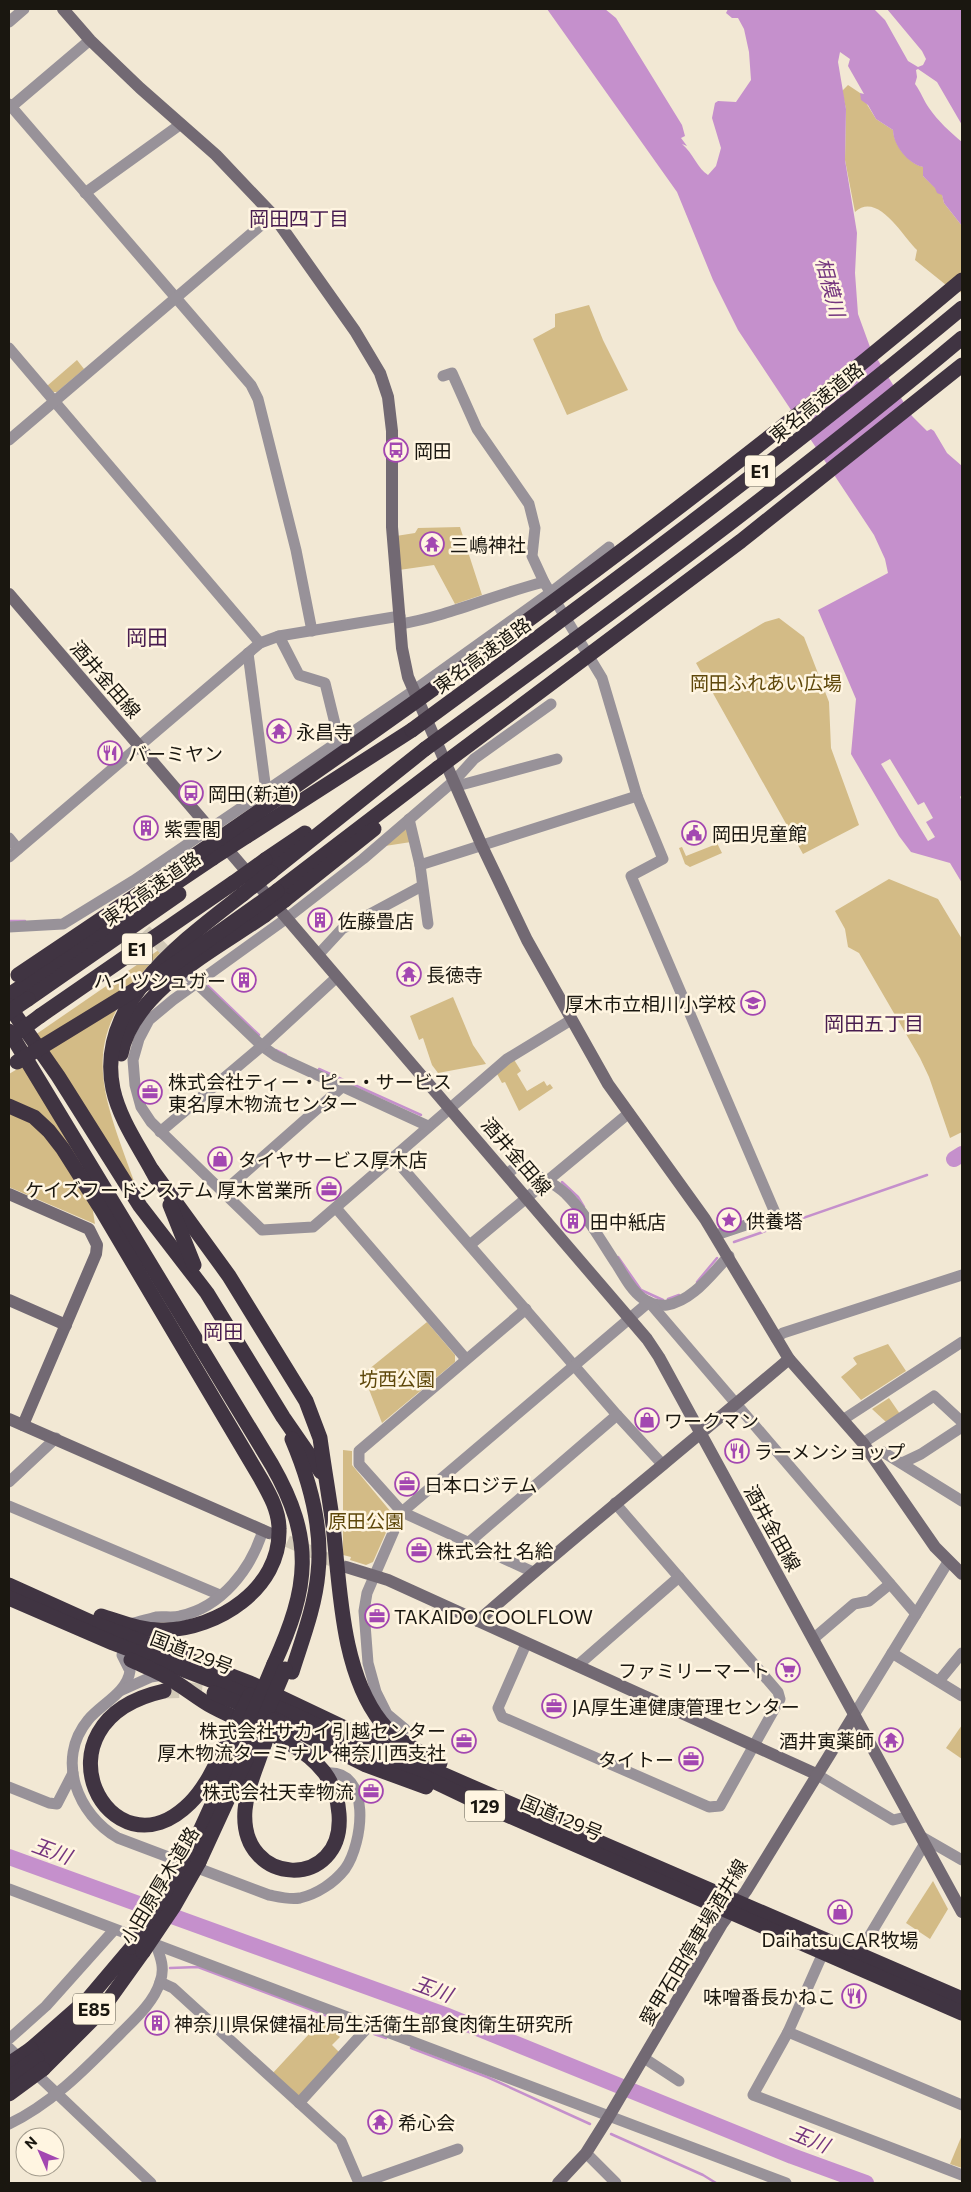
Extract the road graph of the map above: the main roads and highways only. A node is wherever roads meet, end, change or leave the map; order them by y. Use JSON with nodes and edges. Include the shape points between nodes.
{"nodes":[{"id":1,"x":962,"y":280,"type":"edge"},
{"id":2,"x":962,"y":308,"type":"edge"},
{"id":3,"x":962,"y":338,"type":"edge"},
{"id":4,"x":962,"y":365,"type":"edge"},
{"id":5,"x":238,"y":888,"type":"junction"},
{"id":6,"x":281,"y":895,"type":"junction"},
{"id":7,"x":15,"y":987,"type":"edge"},
{"id":8,"x":9,"y":1006,"type":"edge"},
{"id":9,"x":9,"y":1012,"type":"edge"},
{"id":10,"x":9,"y":1031,"type":"edge"},
{"id":11,"x":9,"y":1039,"type":"edge"},
{"id":12,"x":13,"y":1065,"type":"edge"},
{"id":13,"x":9,"y":1106,"type":"edge"},
{"id":14,"x":137,"y":1143,"type":"junction"},
{"id":15,"x":152,"y":1170,"type":"junction"},
{"id":16,"x":101,"y":1208,"type":"junction"},
{"id":17,"x":144,"y":1252,"type":"junction"},
{"id":18,"x":152,"y":1266,"type":"junction"},
{"id":19,"x":207,"y":1293,"type":"junction"},
{"id":20,"x":168,"y":1324,"type":"junction"},
{"id":21,"x":283,"y":1417,"type":"junction"},
{"id":22,"x":327,"y":1490,"type":"junction"},
{"id":23,"x":9,"y":1585,"type":"edge"},
{"id":24,"x":9,"y":1598,"type":"edge"},
{"id":25,"x":39,"y":1605,"type":"junction"},
{"id":26,"x":280,"y":1667,"type":"junction"},
{"id":27,"x":164,"y":1691,"type":"tunnel mouth"},
{"id":28,"x":214,"y":1693,"type":"tunnel mouth"},
{"id":29,"x":248,"y":1739,"type":"junction"},
{"id":30,"x":499,"y":1799,"type":"junction"},
{"id":31,"x":475,"y":1801,"type":"junction"},
{"id":32,"x":734,"y":1907,"type":"junction"},
{"id":33,"x":144,"y":1948,"type":"junction"},
{"id":34,"x":962,"y":2002,"type":"edge"},
{"id":35,"x":37,"y":2059,"type":"junction"},
{"id":36,"x":9,"y":2064,"type":"edge"},
{"id":37,"x":9,"y":2078,"type":"edge"},
{"id":38,"x":9,"y":2094,"type":"edge"}],
"edges":[{"from":1,"to":7,"type":"highway","bridge":true,"via":[[722,475],[541,611]]},
{"from":2,"to":7,"type":"highway","name":"東名高速道路","number":"E1","bridge":true,"via":[[728,496],[412,730],[217,861]]},
{"from":3,"to":5,"type":"highway","number":"E1","bridge":true,"via":[[727,525]]},
{"from":4,"to":6,"type":"highway","bridge":true,"via":[[741,542],[472,743]]},
{"from":5,"to":11,"type":"highway","number":"E1","bridge":true},
{"from":5,"to":14,"type":"highway","via":[[138,991],[122,1020],[112,1047],[111,1077],[119,1108]]},
{"from":6,"to":12,"type":"highway","bridge":true},
{"from":6,"to":14,"type":"highway","bridge":true,"via":[[265,915],[161,989],[131,1026],[121,1053],[119,1084],[124,1110]]},
{"from":7,"to":9,"type":"highway","name":"東名高速道路","number":"E1","bridge":true},
{"from":8,"to":19,"type":"highway","via":[[58,1076],[140,1206]]},
{"from":10,"to":17,"type":"highway"},
{"from":13,"to":16,"type":"highway","via":[[34,1117],[49,1131]]},
{"from":14,"to":15,"type":"highway"},
{"from":15,"to":19,"type":"highway"},
{"from":15,"to":22,"type":"highway","via":[[229,1276],[306,1401],[320,1438]]},
{"from":16,"to":17,"type":"highway"},
{"from":16,"to":20,"type":"highway"},
{"from":17,"to":18,"type":"highway"},
{"from":18,"to":20,"type":"highway"},
{"from":18,"to":26,"type":"highway","via":[[288,1495],[298,1521],[302,1543],[300,1588]]},
{"from":19,"to":21,"type":"highway"},
{"from":20,"to":25,"type":"highway","via":[[276,1511],[279,1538],[267,1575],[228,1612],[205,1623],[172,1630],[152,1630]]},
{"from":21,"to":22,"type":"highway","via":[[314,1459]]},
{"from":21,"to":26,"type":"highway","via":[[306,1478],[315,1518],[319,1559],[314,1596]]},
{"from":22,"to":30,"type":"highway","via":[[350,1650],[369,1703],[381,1723],[396,1737]]},
{"from":23,"to":25,"type":"highway","name":"国道129号","number":"129"},
{"from":24,"to":25,"type":"highway","name":"国道129号","number":"129"},
{"from":25,"to":29,"type":"highway","via":[[85,1638],[163,1675],[213,1707],[294,1747],[325,1773],[338,1805],[339,1825],[332,1849],[322,1861],[306,1869],[287,1870],[270,1865],[251,1845],[245,1817],[250,1784]]},
{"from":25,"to":30,"type":"highway","name":"国道129号","number":"129","via":[[250,1683]]},
{"from":25,"to":31,"type":"highway","name":"国道129号","number":"129","via":[[114,1643],[250,1696]]},
{"from":26,"to":29,"type":"highway","name":"小田原厚木道路","number":"E85","bridge":true},
{"from":26,"to":29,"type":"highway","bridge":true},
{"from":27,"to":29,"type":"highway","via":[[141,1698],[120,1711],[103,1727],[94,1744],[90,1766],[93,1786],[102,1803],[116,1816],[133,1823],[163,1821],[181,1810]]},
{"from":28,"to":31,"type":"highway","via":[[293,1727],[366,1765]]},
{"from":29,"to":33,"type":"highway","name":"小田原厚木道路","number":"E85","bridge":true,"via":[[194,1859],[162,1904]]},
{"from":30,"to":32,"type":"highway","name":"国道129号","number":"129"},
{"from":31,"to":32,"type":"highway","name":"国道129号","number":"129"},
{"from":32,"to":34,"type":"highway","name":"国道129号","number":"129","via":[[858,1955]]},
{"from":32,"to":34,"type":"highway","name":"国道129号","number":"129","via":[[823,1954]]},
{"from":33,"to":35,"type":"highway","name":"小田原厚木道路","number":"E85","via":[[88,1999]]},
{"from":33,"to":35,"type":"highway","via":[[100,2012]]},
{"from":35,"to":36,"type":"highway","name":"小田原厚木道路","number":"E85","bridge":true},
{"from":35,"to":37,"type":"highway","name":"小田原厚木道路","number":"E85","bridge":true},
{"from":35,"to":38,"type":"highway","bridge":true}]}
